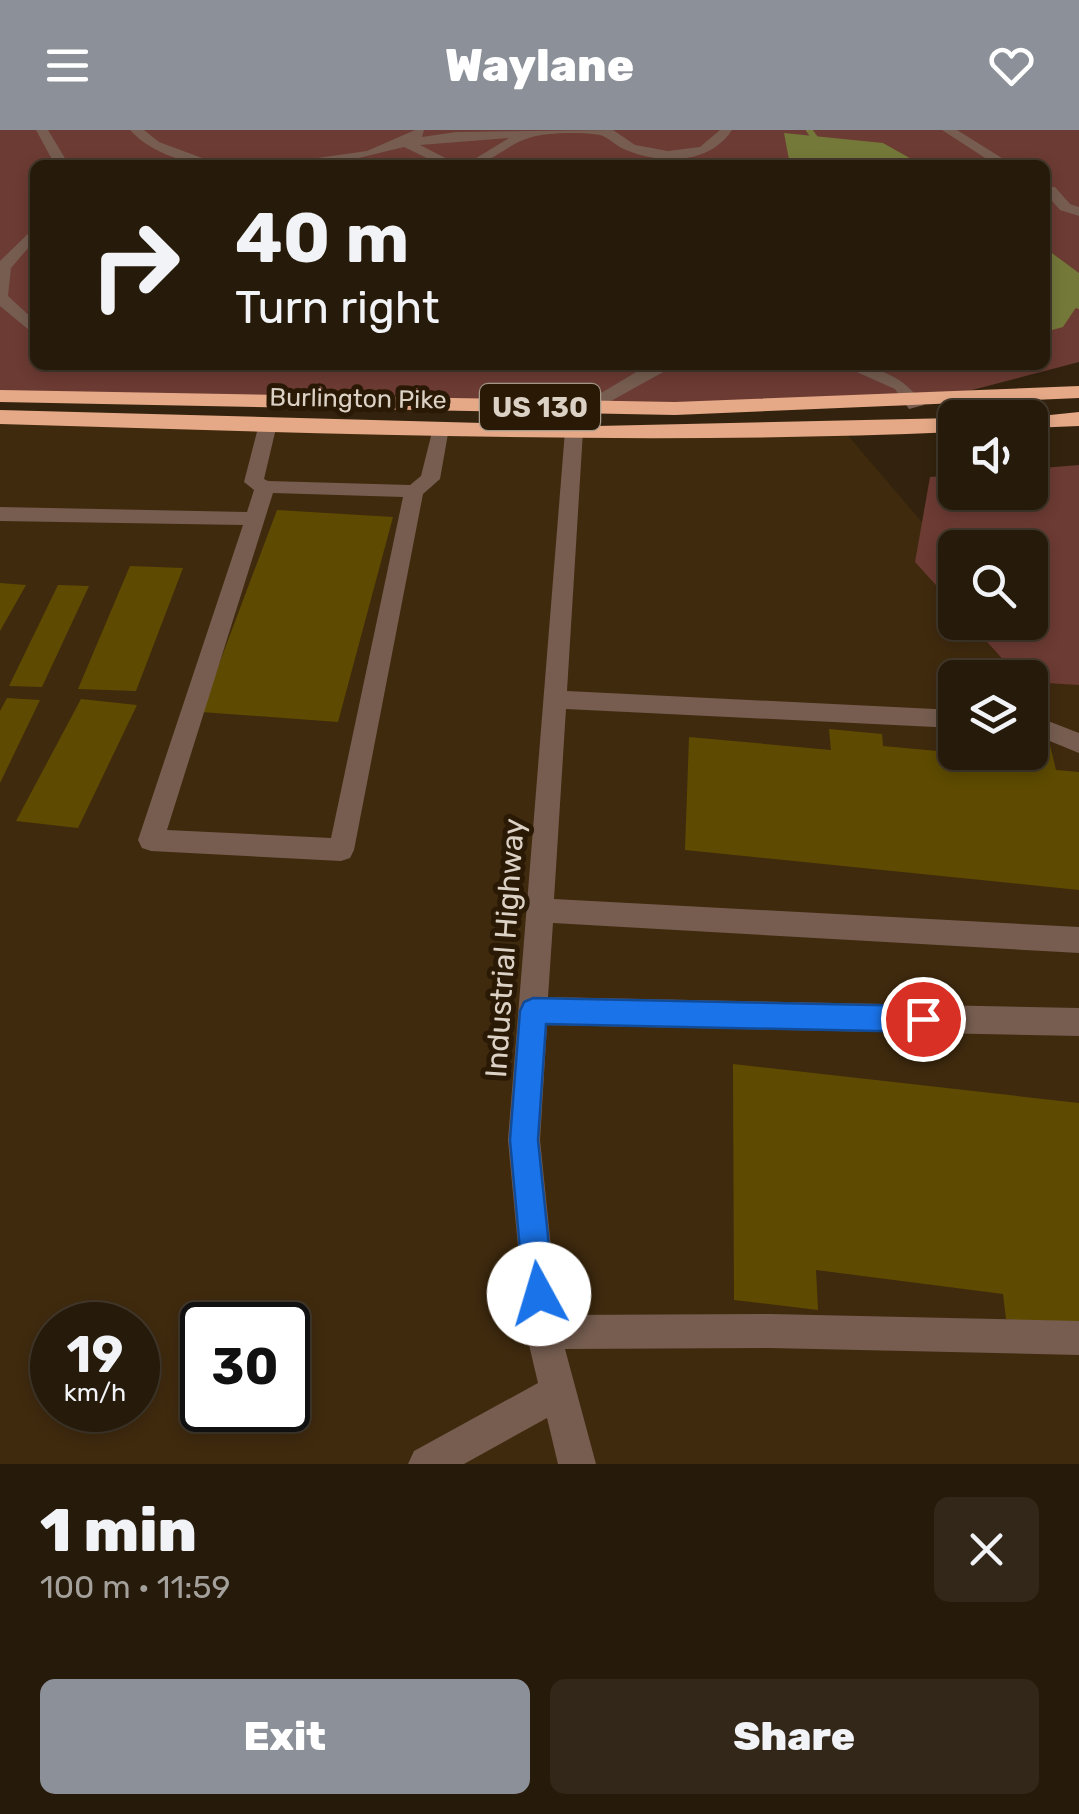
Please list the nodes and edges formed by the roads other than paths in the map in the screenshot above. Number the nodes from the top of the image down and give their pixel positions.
1 (42, 130) edge
2 (136, 130) edge
3 (423, 130) edge
4 (726, 130) edge
5 (948, 130) edge
6 (527, 131) edge
7 (607, 131) edge
8 (404, 143) junction
9 (707, 148) junction
10 (635, 157) edge
11 (59, 160) edge
12 (200, 160) edge
13 (321, 160) edge
14 (441, 160) edge
15 (480, 160) edge
16 (715, 160) edge
17 (998, 160) edge
18 (1050, 190) edge
19 (1050, 192) edge
20 (1079, 200) edge
21 (1079, 212) edge
22 (30, 237) edge
23 (30, 325) edge
24 (646, 370) edge
25 (863, 370) edge
26 (1079, 392) edge
27 (0, 396) edge
28 (915, 405) junction
29 (0, 418) edge
30 (1079, 418) edge
31 (580, 419) junction
32 (1048, 420) edge
33 (268, 424) junction
34 (938, 427) edge
35 (440, 428) junction
36 (264, 487) junction
37 (414, 490) junction
38 (0, 514) edge
39 (254, 519) junction
40 (555, 699) junction
41 (938, 718) edge
42 (1048, 731) edge
43 (1079, 744) edge
44 (540, 910) junction
45 (1079, 940) edge
46 (533, 1011) junction
47 (1079, 1022) edge
48 (542, 1332) junction
49 (1079, 1338) edge
50 (558, 1392) junction
51 (427, 1464) edge
52 (577, 1464) edge

1 - 11 street
2 - 12 street
3 - 8 street
4 - 9 street
5 - 17 street
6 - 7 street
6 - 8 street
6 - 15 street
7 - 10 street
8 - 13 street
8 - 14 street
9 - 10 street
9 - 16 street
18 - 20 street
19 - 21 street
22 - 23 street
24 - 31 street
25 - 28 street
26 - 28 highway, Burlington Pike / US 130
27 - 31 highway, Burlington Pike / US 130
28 - 31 highway, Burlington Pike / US 130
29 - 33 highway, Burlington Pike / US 130
30 - 32 highway
31 - 34 highway, Burlington Pike / US 130
31 - 35 highway, Burlington Pike / US 130
31 - 40 street, Industrial Highway
33 - 35 highway, Burlington Pike / US 130
33 - 36 street
35 - 37 street
36 - 37 street
36 - 39 street
37 - 39 street
38 - 39 street
40 - 41 street
40 - 44 street, Industrial Highway
42 - 43 street
44 - 45 street
44 - 46 street, Industrial Highway
46 - 47 street
46 - 48 street, Industrial Highway
48 - 49 street
48 - 50 street, Industrial Highway
50 - 51 street
50 - 52 street, Industrial Highway

